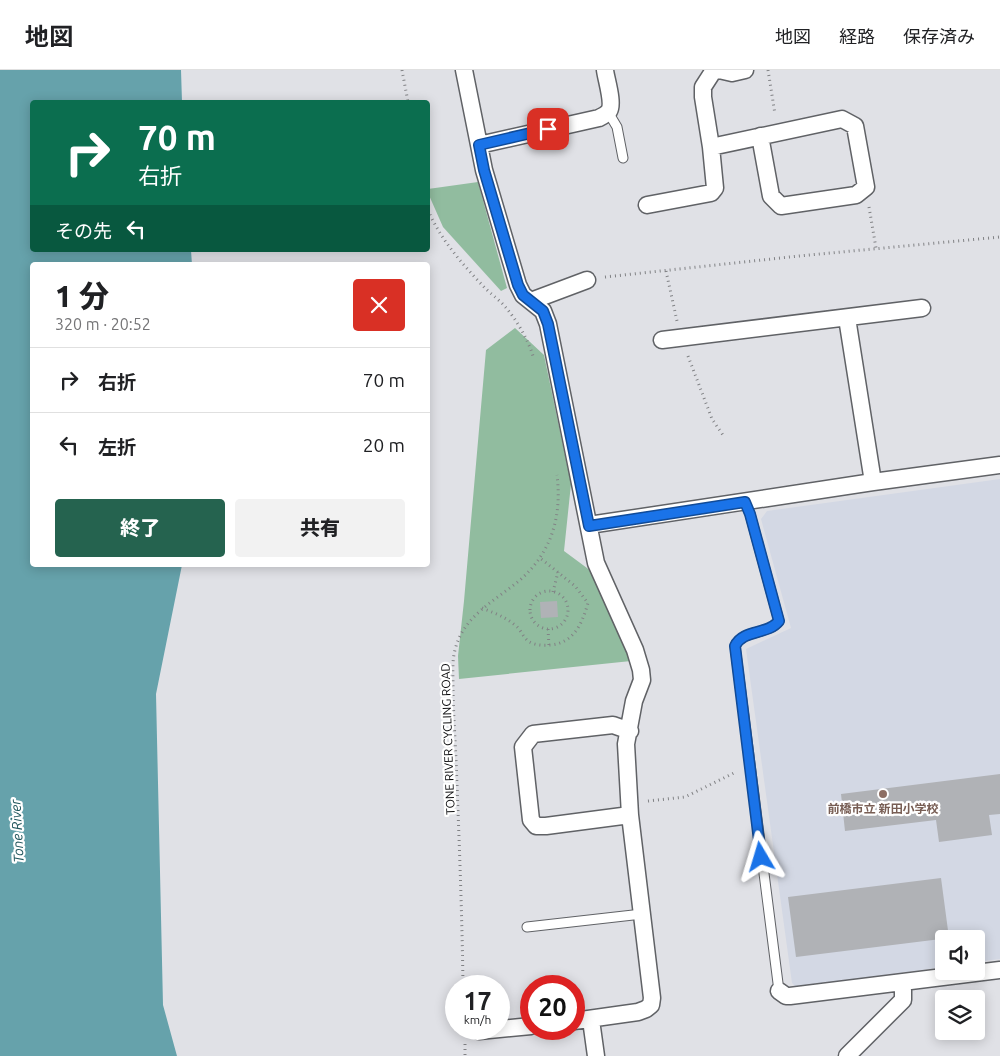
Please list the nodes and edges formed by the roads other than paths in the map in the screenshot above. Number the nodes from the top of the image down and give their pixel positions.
1 (464, 70) edge
2 (605, 70) edge
3 (714, 70) edge
4 (718, 70) edge
5 (745, 70) edge
6 (608, 112) junction
7 (760, 136) junction
8 (479, 145) junction
9 (711, 147) junction
10 (623, 158) dead end
11 (647, 205) dead end
12 (587, 280) road end
13 (531, 301) junction
14 (922, 308) dead end
15 (847, 318) junction
16 (662, 340) dead end
17 (1000, 465) edge
18 (873, 482) junction
19 (745, 502) junction
20 (589, 526) junction
21 (630, 731) junction
22 (630, 809) junction
23 (642, 914) junction
24 (527, 927) dead end
25 (1000, 970) edge
26 (903, 983) junction
27 (779, 991) joint
28 (585, 1020) edge
29 (590, 1020) junction
30 (596, 1056) edge
31 (847, 1056) edge

1 - 8 street
2 - 6 street
3 - 9 street
4 - 5 street
6 - 8 street
6 - 10 lane
7 - 7 street
7 - 9 street
8 - 13 street
9 - 11 street
12 - 13 street
13 - 20 street
14 - 15 street
15 - 16 street
15 - 18 street
17 - 18 street
18 - 19 street
19 - 20 street
19 - 27 lane
20 - 21 street
21 - 22 street
21 - 22 street
22 - 23 street
23 - 24 lane
23 - 29 street
25 - 26 street
26 - 27 street
26 - 31 street
28 - 29 street
29 - 30 street

